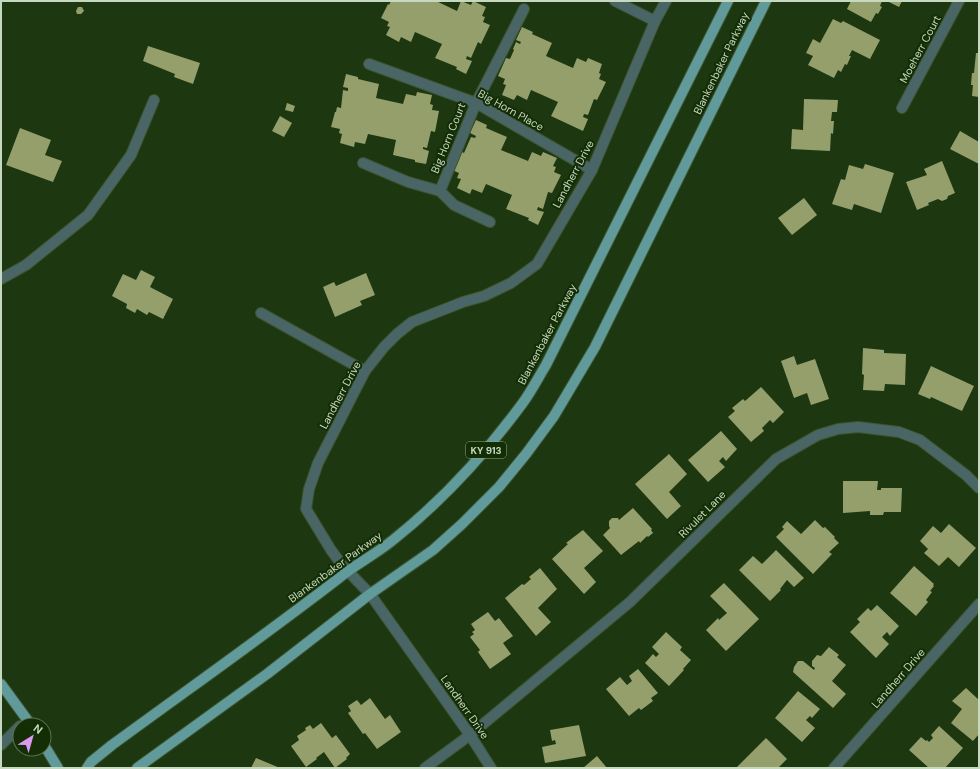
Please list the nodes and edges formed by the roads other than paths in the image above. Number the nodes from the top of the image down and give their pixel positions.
1 (615, 1) edge
2 (666, 1) edge
3 (728, 1) edge
4 (766, 1) edge
5 (959, 1) edge
6 (524, 9) dead end
7 (656, 21) junction
8 (369, 64) dead end
9 (154, 100) dead end
10 (476, 103) junction
11 (902, 108) dead end
12 (363, 163) dead end
13 (592, 170) junction
14 (440, 191) junction
15 (490, 222) dead end
16 (1, 279) edge
17 (261, 313) dead end
18 (365, 371) junction
19 (979, 488) edge
20 (347, 571) junction
21 (370, 594) junction
22 (979, 604) edge
23 (1, 684) edge
24 (20, 717) edge
25 (12, 735) edge
26 (470, 735) junction
27 (1, 745) edge
28 (51, 757) edge
29 (58, 768) edge
30 (87, 768) edge
31 (137, 768) edge
32 (425, 768) edge
33 (491, 768) edge
34 (834, 768) edge

1 - 7 street
2 - 7 street, Landherr Drive
3 - 20 main road, Blankenbaker Parkway / KY 913
4 - 21 main road, Blankenbaker Parkway / KY 913
5 - 11 street, Moeherr Court
6 - 10 street, Big Horn Court
7 - 13 street, Landherr Drive
8 - 10 street, Big Horn Place
9 - 16 street
10 - 13 street, Big Horn Place
10 - 14 street, Big Horn Court
12 - 14 street
13 - 18 street, Landherr Drive
14 - 15 street
17 - 18 street
18 - 20 street, Landherr Drive
19 - 26 street, Rivulet Lane
20 - 21 street, Landherr Drive
20 - 30 main road, Blankenbaker Parkway / KY 913
21 - 26 street, Landherr Drive
21 - 31 main road, Blankenbaker Parkway / KY 913
22 - 34 street, Landherr Drive
23 - 24 main road
25 - 27 street
26 - 32 street, Rivulet Lane
26 - 33 street, Landherr Drive
28 - 29 main road

